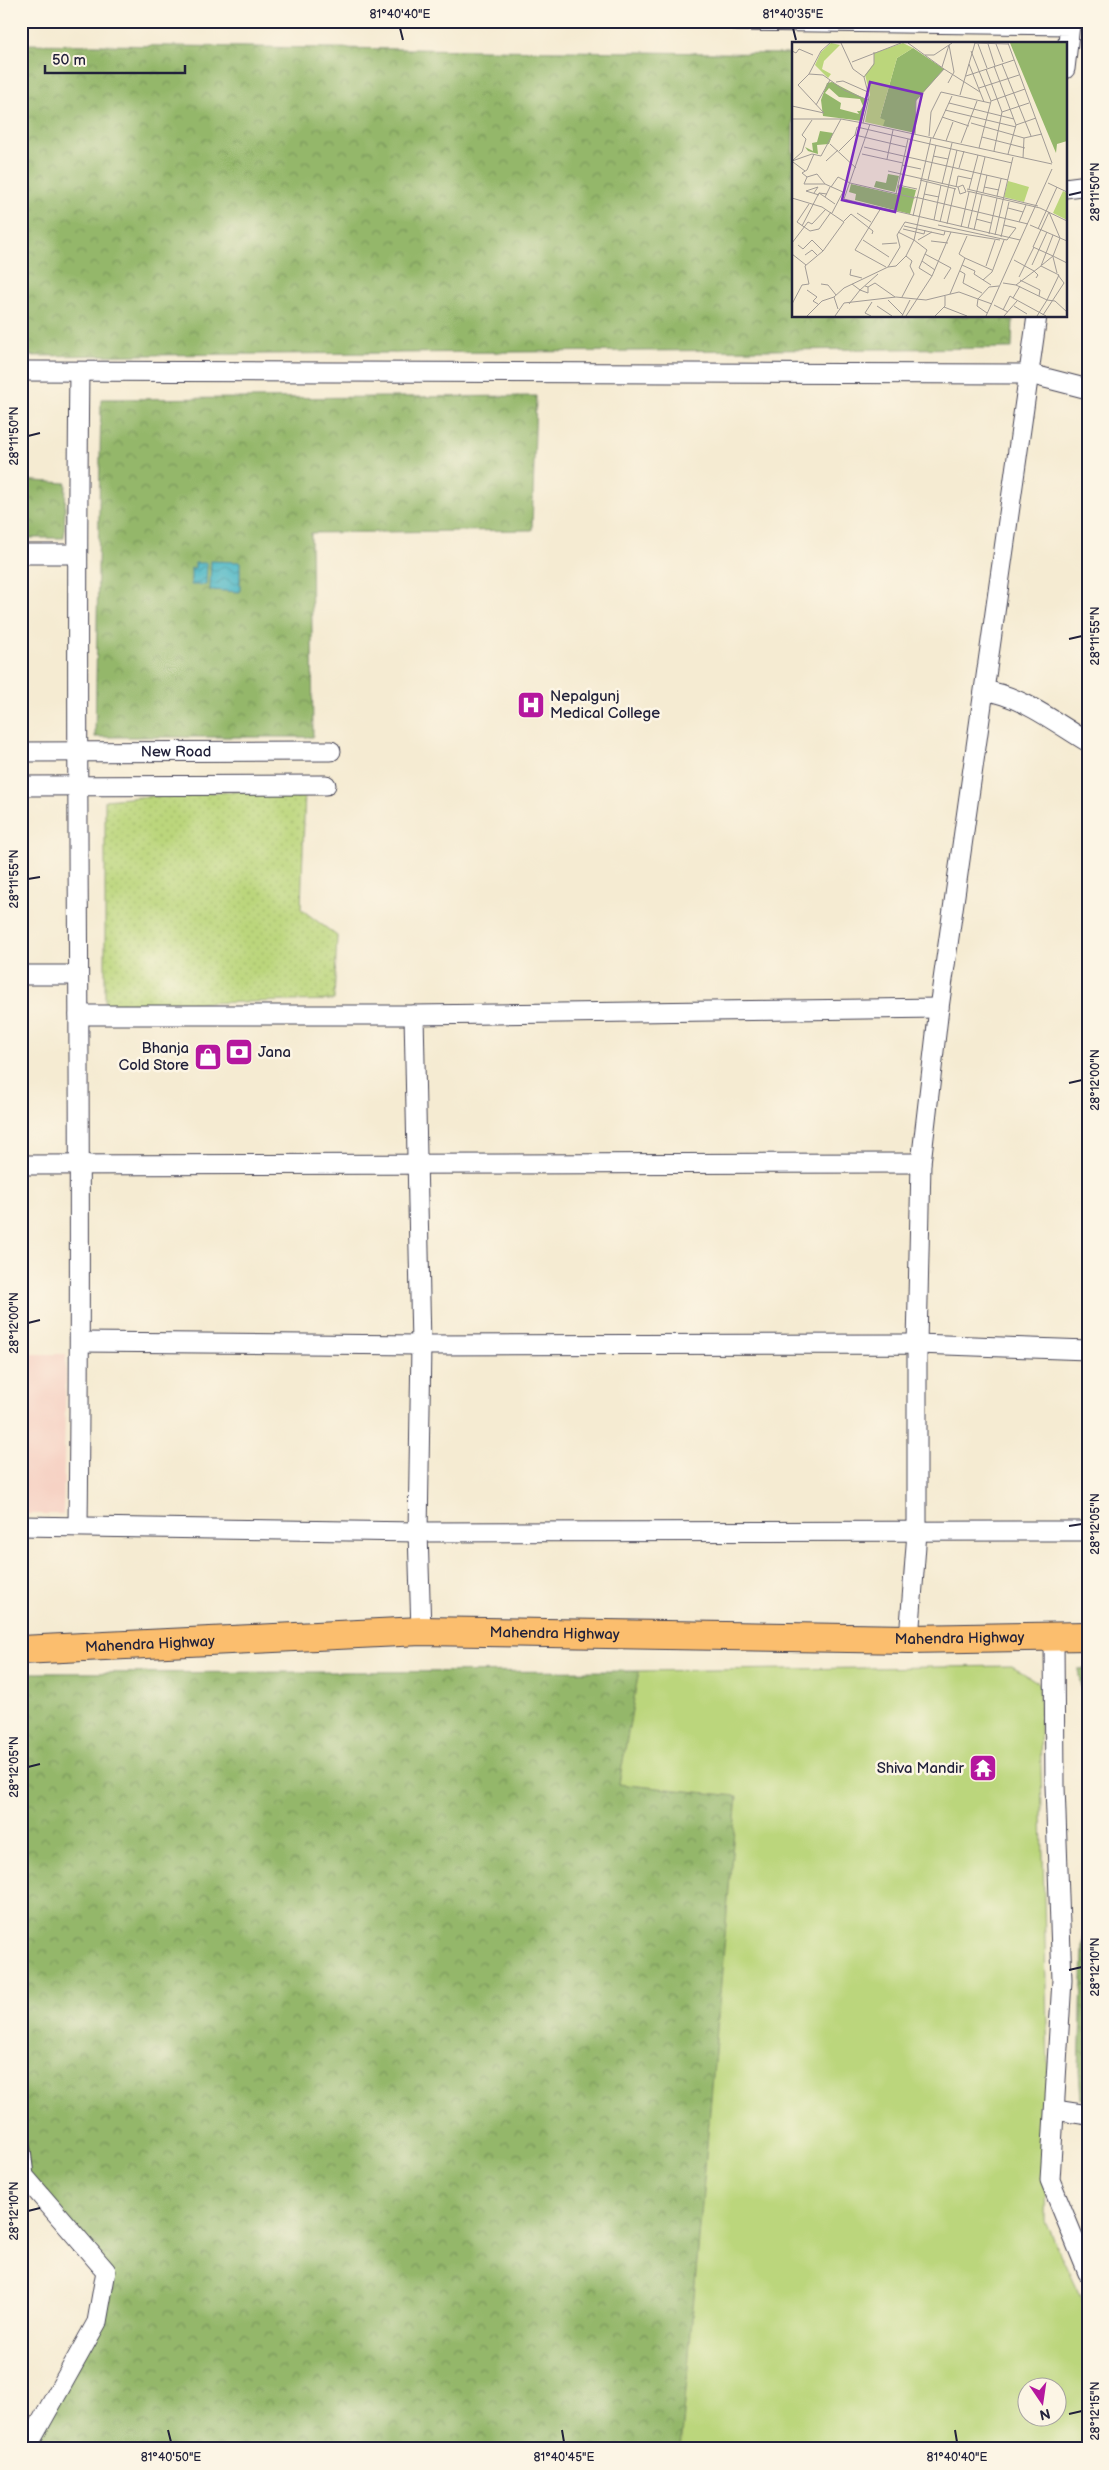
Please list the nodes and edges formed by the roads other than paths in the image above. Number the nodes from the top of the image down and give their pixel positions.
1 (737, 21) edge
2 (1066, 60) edge
3 (1088, 185) edge
4 (1066, 188) edge
5 (1037, 318) edge
6 (21, 372) edge
7 (79, 372) junction
8 (1030, 374) junction
9 (1088, 389) edge
10 (21, 554) edge
11 (77, 554) junction
12 (985, 692) junction
13 (1088, 742) edge
14 (330, 751) dead end
15 (21, 752) edge
16 (78, 753) junction
17 (326, 785) dead end
18 (21, 786) edge
19 (78, 787) junction
20 (21, 975) edge
21 (77, 975) junction
22 (939, 1008) junction
23 (79, 1015) junction
24 (414, 1015) junction
25 (921, 1162) junction
26 (416, 1163) junction
27 (21, 1165) edge
28 (81, 1166) junction
29 (80, 1342) junction
30 (917, 1344) junction
31 (421, 1345) junction
32 (1088, 1350) edge
33 (21, 1526) edge
34 (78, 1526) junction
35 (1088, 1531) edge
36 (418, 1532) junction
37 (917, 1532) junction
38 (421, 1631) junction
39 (1088, 1636) edge
40 (1054, 1638) junction
41 (909, 1639) junction
42 (21, 1650) edge
43 (1054, 2110) junction
44 (1088, 2115) edge
45 (21, 2150) edge
46 (1086, 2266) edge
47 (26, 2449) edge

1 - 2 street
3 - 4 street
5 - 8 street
6 - 7 street
7 - 8 street
7 - 11 street
8 - 9 street
8 - 12 street
10 - 11 street
11 - 16 street
12 - 13 street
12 - 22 street
14 - 16 street, New Road
15 - 16 street, New Road
16 - 19 street
17 - 19 street
18 - 19 street
19 - 21 street
20 - 21 street
21 - 23 street
22 - 24 street
22 - 25 street
23 - 24 street
23 - 28 street
24 - 26 street
25 - 26 street
25 - 30 street
26 - 28 street
26 - 31 street
27 - 28 street
28 - 29 street
29 - 31 street
29 - 34 street
30 - 31 street
30 - 32 street
30 - 37 street
31 - 36 street
33 - 34 street
34 - 36 street
35 - 37 street
36 - 37 street
36 - 38 street
37 - 41 street
38 - 41 highway, Mahendra Highway
38 - 42 highway, Mahendra Highway
39 - 40 highway, Mahendra Highway
40 - 41 highway, Mahendra Highway
40 - 43 street
43 - 44 street
43 - 46 street
45 - 47 street

